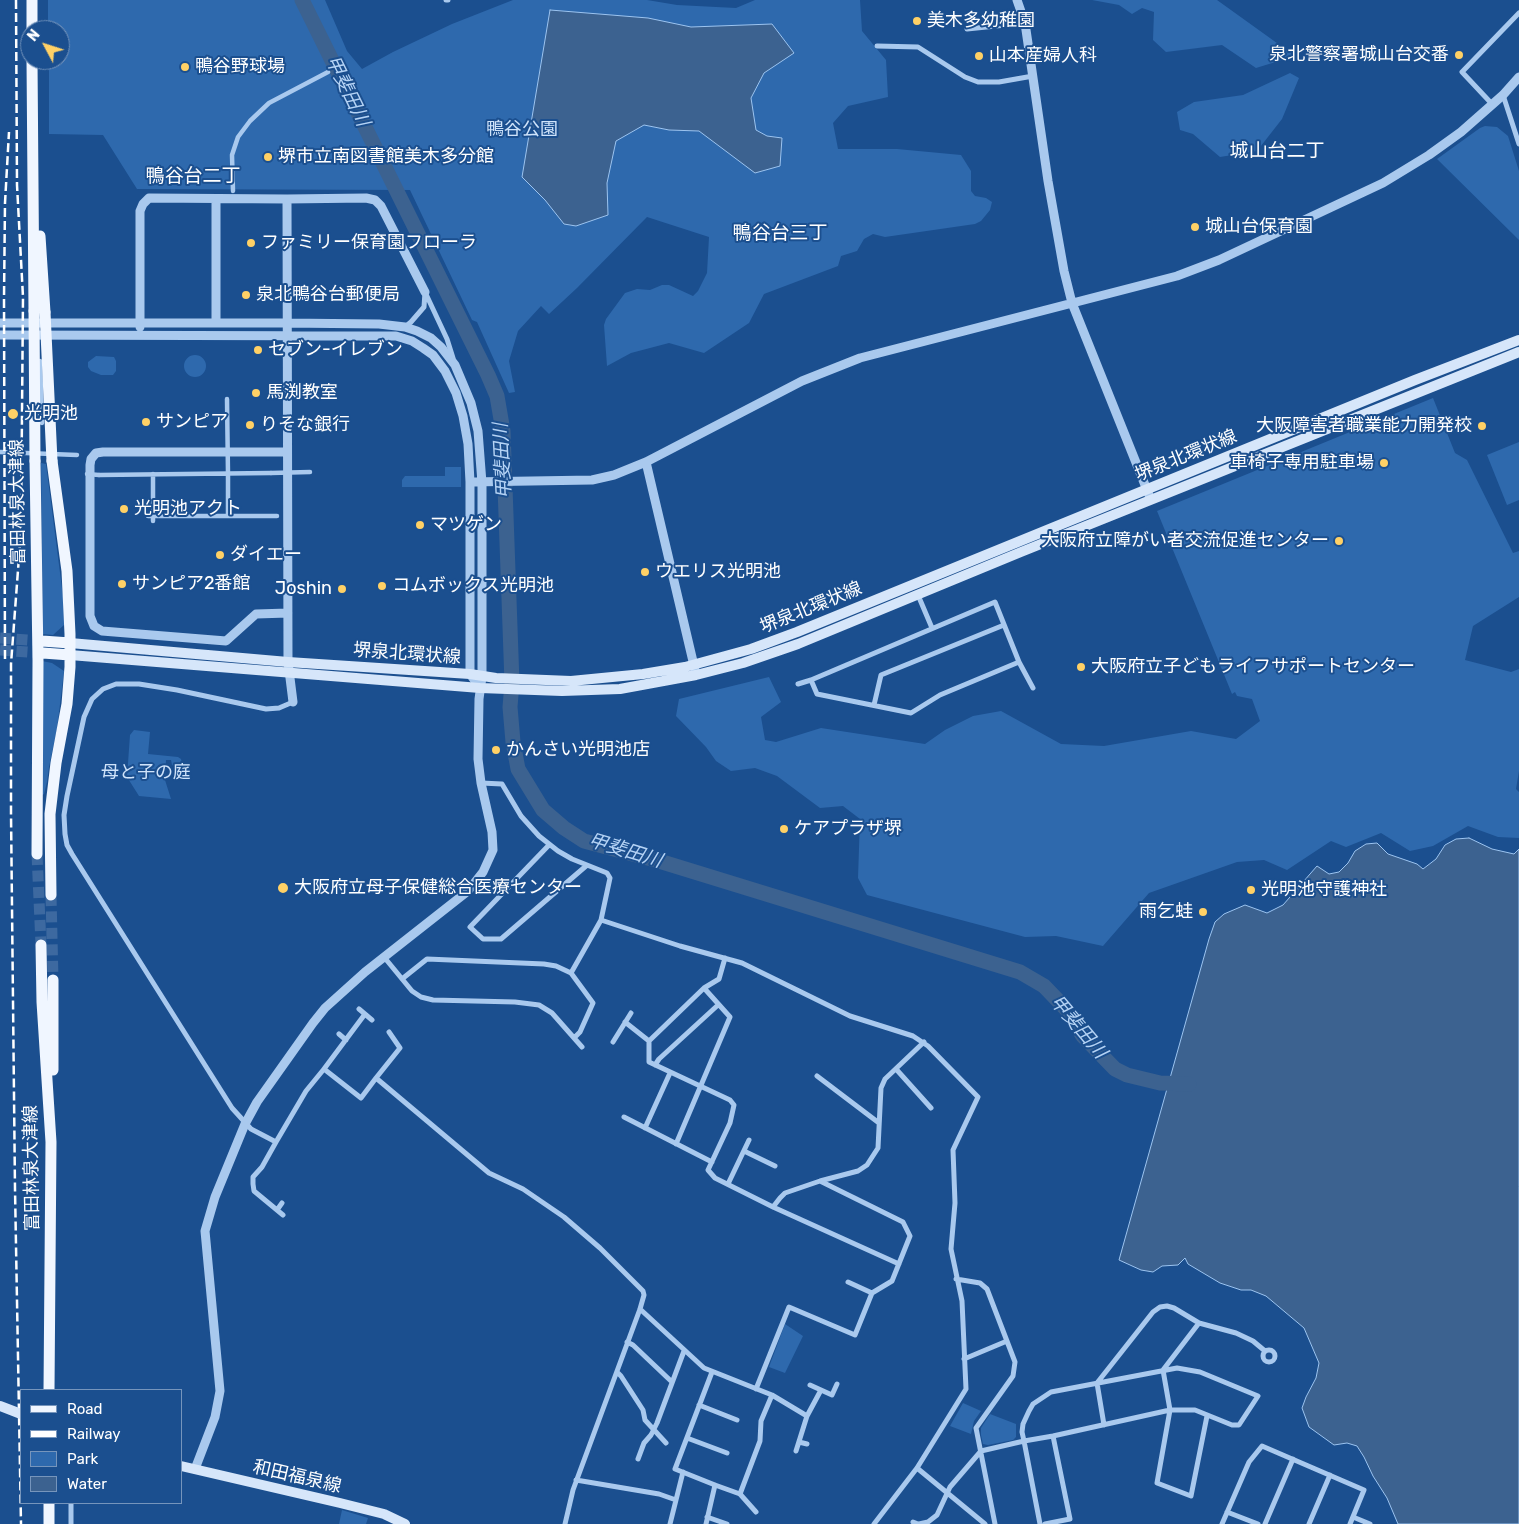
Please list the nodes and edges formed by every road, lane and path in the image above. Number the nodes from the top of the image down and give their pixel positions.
1 (32, 0) edge
2 (1016, 0) edge
3 (1519, 13) edge
4 (32, 20) edge
5 (1025, 23) junction
6 (967, 29) dead end
7 (877, 46) dead end
8 (32, 70) edge
9 (328, 72) dead end
10 (1034, 76) junction
11 (1519, 77) edge
12 (1503, 95) junction
13 (1492, 104) junction
14 (1519, 144) edge
15 (233, 190) dead end
16 (216, 199) junction
17 (287, 199) junction
18 (425, 292) junction
19 (1072, 303) junction
20 (40, 312) junction
21 (286, 322) junction
22 (140, 323) junction
23 (216, 323) junction
24 (0, 324) edge
25 (405, 327) junction
26 (0, 335) edge
27 (140, 335) junction
28 (287, 336) junction
29 (1519, 340) edge
30 (39, 349) dead end
31 (1519, 352) edge
32 (455, 365) junction
33 (227, 399) dead end
34 (42, 423) dead end
35 (0, 452) edge
36 (287, 452) junction
37 (76, 455) dead end
38 (646, 462) junction
39 (310, 472) dead end
40 (87, 474) dead end
41 (153, 474) junction
42 (228, 474) junction
43 (470, 482) junction
44 (487, 483) junction
45 (1146, 490) junction
46 (1151, 500) junction
47 (228, 516) junction
48 (277, 516) dead end
49 (918, 595) junction
50 (288, 613) junction
51 (1004, 625) junction
52 (932, 628) junction
53 (43, 647) tunnel mouth
54 (70, 649) junction
55 (1020, 662) junction
56 (693, 665) junction
57 (289, 667) junction
58 (470, 674) junction
59 (696, 675) junction
60 (482, 677) junction
61 (811, 680) junction
62 (502, 684) junction
63 (798, 684) dead end
64 (480, 688) junction
65 (1033, 688) dead end
66 (293, 702) joint
67 (874, 705) junction
68 (481, 783) junction
69 (549, 845) junction
70 (38, 854) tunnel mouth
71 (586, 866) junction
72 (51, 895) tunnel mouth
73 (601, 920) junction
74 (41, 945) tunnel mouth
75 (384, 957) junction
76 (725, 958) junction
77 (571, 973) junction
78 (402, 979) junction
79 (53, 980) tunnel mouth
80 (704, 988) junction
81 (718, 1005) junction
82 (359, 1009) dead end
83 (631, 1013) dead end
84 (365, 1014) junction
85 (372, 1020) dead end
86 (625, 1022) junction
87 (389, 1032) dead end
88 (339, 1034) dead end
89 (574, 1038) junction
90 (346, 1040) junction
91 (649, 1041) junction
92 (613, 1042) dead end
93 (924, 1042) junction
94 (582, 1047) dead end
95 (655, 1066) junction
96 (324, 1069) junction
97 (896, 1069) junction
98 (670, 1073) junction
99 (817, 1076) dead end
100 (376, 1078) junction
101 (700, 1086) junction
102 (931, 1108) dead end
103 (624, 1117) dead end
104 (880, 1123) junction
105 (245, 1124) junction
106 (645, 1128) junction
107 (749, 1140) dead end
108 (51, 1142) junction
109 (276, 1142) junction
110 (676, 1144) junction
111 (744, 1151) junction
112 (712, 1162) junction
113 (776, 1166) dead end
114 (820, 1181) junction
115 (728, 1184) junction
116 (282, 1203) dead end
117 (773, 1207) junction
118 (277, 1210) junction
119 (283, 1214) dead end
120 (899, 1264) junction
121 (956, 1279) junction
122 (848, 1282) dead end
123 (872, 1293) junction
124 (640, 1309) junction
125 (1199, 1322) junction
126 (1007, 1341) junction
127 (627, 1342) junction
128 (684, 1351) junction
129 (1265, 1351) dead end
130 (964, 1359) junction
131 (1163, 1370) junction
132 (617, 1372) junction
133 (712, 1372) junction
134 (672, 1382) junction
135 (837, 1384) dead end
136 (1096, 1384) junction
137 (810, 1385) dead end
138 (756, 1388) junction
139 (50, 1389) edge
140 (821, 1390) junction
141 (772, 1395) junction
142 (699, 1405) junction
143 (0, 1406) edge
144 (1170, 1410) junction
145 (20, 1414) edge
146 (807, 1416) junction
147 (1207, 1416) junction
148 (737, 1420) dead end
149 (1104, 1425) junction
150 (654, 1430) junction
151 (1054, 1436) junction
152 (687, 1438) junction
153 (1024, 1441) junction
154 (799, 1442) junction
155 (666, 1443) dead end
156 (807, 1444) dead end
157 (796, 1451) dead end
158 (981, 1451) junction
159 (727, 1453) dead end
160 (638, 1459) dead end
161 (1293, 1459) junction
162 (182, 1466) edge
163 (917, 1468) junction
164 (195, 1469) junction
165 (683, 1472) junction
166 (1330, 1476) junction
167 (576, 1480) junction
168 (715, 1485) junction
169 (947, 1493) junction
170 (740, 1494) junction
171 (676, 1500) junction
172 (49, 1504) edge
173 (71, 1504) edge
174 (756, 1512) dead end
175 (1227, 1512) junction
176 (707, 1517) junction
177 (1353, 1517) junction
178 (1374, 1517) dead end
179 (49, 1524) edge
180 (71, 1524) edge
181 (405, 1524) edge
182 (564, 1524) edge
183 (670, 1524) edge
184 (706, 1524) edge
185 (727, 1524) edge
186 (874, 1524) edge
187 (917, 1524) edge
188 (985, 1524) edge
189 (995, 1524) edge
190 (1040, 1524) edge
191 (1045, 1524) edge
192 (1222, 1524) edge
193 (1258, 1524) edge
194 (1265, 1524) edge
195 (1309, 1524) edge
196 (1350, 1524) edge
197 (1371, 1524) edge

1 - 4 main road
2 - 5 street
3 - 13 street
5 - 6 street
5 - 10 street
7 - 10 street
8 - 20 main road, 富田林泉大津線
9 - 15 street
10 - 19 street
11 - 12 street
12 - 13 street
12 - 14 street
13 - 19 street
16 - 17 street
16 - 22 street
16 - 23 street
17 - 18 street
17 - 21 street
18 - 25 street
18 - 32 street
19 - 38 street
19 - 45 street
20 - 54 main road, bridge
20 - 70 main road, 富田林泉大津線, bridge
21 - 23 street
21 - 25 street
21 - 28 street
22 - 23 street
22 - 24 street
22 - 27 street
25 - 32 street
26 - 27 street
27 - 28 street
28 - 36 street
28 - 43 street
29 - 45 main road, 堺泉北環状線
30 - 34 street
31 - 46 main road, 堺泉北環状線
32 - 44 street
33 - 42 street, bridge
35 - 37 street
36 - 50 street
36 - 50 street
38 - 44 street
38 - 56 street
39 - 42 street, bridge
40 - 41 street, bridge
41 - 42 street
41 - 47 street
42 - 47 street
43 - 44 street
43 - 58 street
44 - 60 street
45 - 46 street
45 - 56 main road, 堺泉北環状線
46 - 49 main road, 堺泉北環状線
47 - 48 street
49 - 52 street
49 - 59 main road, 堺泉北環状線
50 - 57 street
51 - 52 street
51 - 55 street
51 - 67 street
52 - 61 street
53 - 54 main road
54 - 57 main road, 堺泉北環状線
54 - 72 main road
55 - 65 street
55 - 67 street
56 - 59 street
56 - 62 main road, 堺泉北環状線
57 - 58 main road, 堺泉北環状線
57 - 64 main road, 堺泉北環状線
57 - 66 street
58 - 60 main road, 堺泉北環状線
58 - 64 street
59 - 62 main road, 堺泉北環状線
60 - 62 main road, 堺泉北環状線
60 - 64 street
61 - 63 street
61 - 67 street
62 - 64 main road, 堺泉北環状線
64 - 68 street
66 - 105 street
68 - 69 street
68 - 75 street
69 - 71 street
69 - 71 street
71 - 73 street
73 - 76 street
73 - 77 street
74 - 108 main road, 富田林泉大津線
75 - 78 street
75 - 105 street
76 - 80 street
76 - 93 street
77 - 78 street
77 - 89 street
78 - 89 street
79 - 108 main road
80 - 81 street
80 - 91 street
81 - 95 street
81 - 101 street
82 - 84 street
83 - 86 street
84 - 85 street
84 - 90 street
86 - 91 street
86 - 92 street
87 - 100 street
88 - 90 street
89 - 94 street
90 - 96 street
91 - 95 street
93 - 97 street
93 - 121 street
95 - 98 street
96 - 100 street
96 - 109 street
97 - 102 street
97 - 104 street
98 - 101 street
98 - 106 street
99 - 104 street
100 - 124 street
101 - 110 street
101 - 112 street
103 - 106 street
104 - 114 street
105 - 109 street
105 - 164 street
106 - 110 street
107 - 111 street
108 - 139 main road, 富田林泉大津線
109 - 118 street
110 - 112 street
111 - 113 street
111 - 115 street
112 - 115 street
114 - 117 street
114 - 120 street
115 - 117 street
116 - 118 street
117 - 120 street
118 - 119 street
120 - 123 street
121 - 126 street
121 - 130 street
122 - 123 street
123 - 138 street
124 - 127 street
124 - 128 street
125 - 129 street
125 - 131 street
125 - 136 street
126 - 130 street
126 - 158 street
127 - 132 street
127 - 134 street
128 - 133 street
128 - 134 street
130 - 163 street
131 - 136 street
131 - 144 street
131 - 147 street
132 - 150 street
132 - 167 street
133 - 138 street
133 - 142 street
134 - 150 street
135 - 140 street
136 - 149 street
136 - 153 street
137 - 140 street
138 - 141 street
140 - 146 street
141 - 146 street
141 - 170 street
142 - 148 street
142 - 152 street
143 - 145 main road, bridge
144 - 147 street
144 - 147 street
144 - 149 street
146 - 154 street
149 - 151 street
150 - 155 street
150 - 160 street
151 - 153 street
151 - 191 street
152 - 159 street
152 - 165 street
153 - 158 street
153 - 190 street
154 - 156 street
154 - 157 street
158 - 169 street
158 - 189 street
161 - 166 street
161 - 175 street
161 - 194 street
162 - 164 main road, 和田福泉線
163 - 169 street
163 - 186 street
164 - 181 main road, 和田福泉線
165 - 168 street
165 - 171 street
166 - 177 street
166 - 195 street
167 - 171 street
167 - 182 street
168 - 170 street
168 - 176 street
169 - 187 street
169 - 188 street
170 - 174 street
171 - 183 street
172 - 179 main road
173 - 180 street
175 - 192 street
175 - 193 street
176 - 184 street
176 - 185 street
177 - 196 street
177 - 197 street
178 - 197 street

